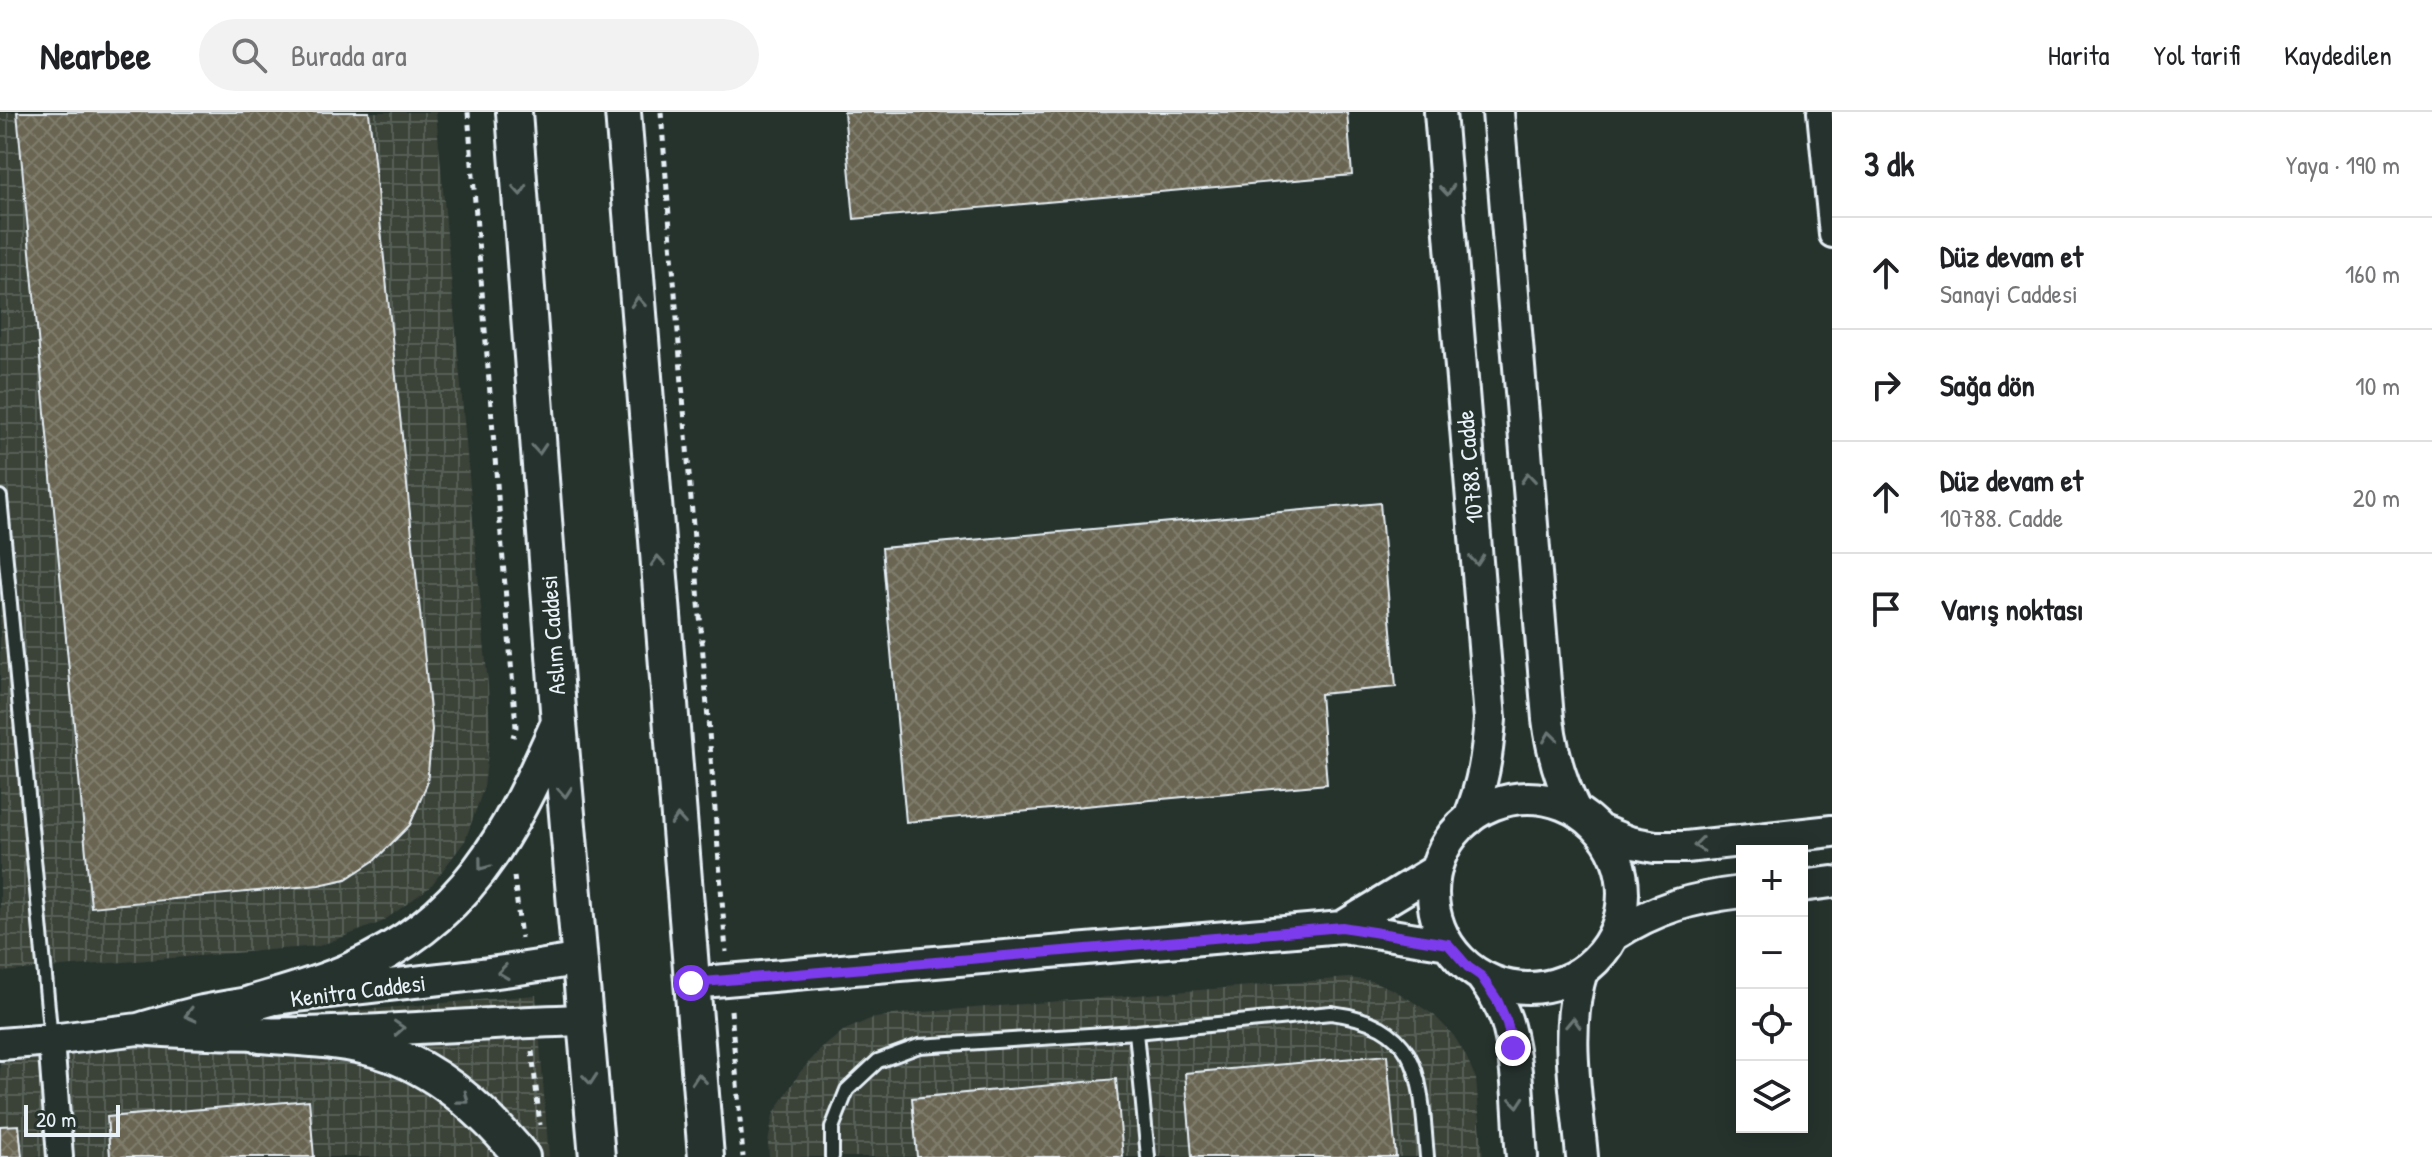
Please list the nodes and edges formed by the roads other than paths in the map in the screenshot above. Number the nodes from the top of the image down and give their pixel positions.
1 (514, 112) edge
2 (623, 112) edge
3 (1440, 112) edge
4 (1498, 112) edge
5 (1820, 112) edge
6 (1832, 235) edge
7 (0, 497) edge
8 (559, 723) junction
9 (1575, 810) junction
10 (1469, 819) junction
11 (1599, 830) junction
12 (1832, 831) edge
13 (1436, 870) junction
14 (1832, 882) edge
15 (1808, 885) edge
16 (1736, 893) edge
17 (1342, 927) junction
18 (1614, 935) junction
19 (1448, 944) junction
20 (580, 959) junction
21 (1582, 971) junction
22 (1481, 976) junction
23 (691, 983) junction
24 (255, 1019) junction
25 (585, 1020) junction
26 (1136, 1032) junction
27 (51, 1040) junction
28 (0, 1044) edge
29 (531, 1148) edge
30 (60, 1157) edge
31 (597, 1157) edge
32 (706, 1157) edge
33 (832, 1157) edge
34 (1148, 1157) edge
35 (1427, 1157) edge
36 (1522, 1157) edge
37 (1582, 1157) edge

1 -> 8 main road, Aslım Caddesi
23 -> 2 main road
3 -> 10 street, 10788. Cadde
9 -> 4 street
5 - 6 street
7 - 27 lane
8 -> 20 main road, Aslım Caddesi
8 -> 24 main road
9 - 10 street
9 - 11 street
10 - 13 street
12 -> 11 street
11 - 18 street
13 - 17 street
13 - 19 street
14 - 15 street
16 - 18 street
17 - 19 street
17 - 23 street
18 - 21 street
19 - 22 street
20 -> 24 street, Kenitra Caddesi
20 - 25 main road, Aslım Caddesi
21 - 22 street
37 -> 21 street
22 -> 36 street
32 -> 23 main road
24 -> 25 street, Kenitra Caddesi
24 - 27 street, Kenitra Caddesi
24 -> 29 main road
25 -> 31 main road, Aslım Caddesi
26 - 33 lane
26 - 34 lane
26 - 35 lane
27 - 28 street, Kenitra Caddesi
27 - 30 street

